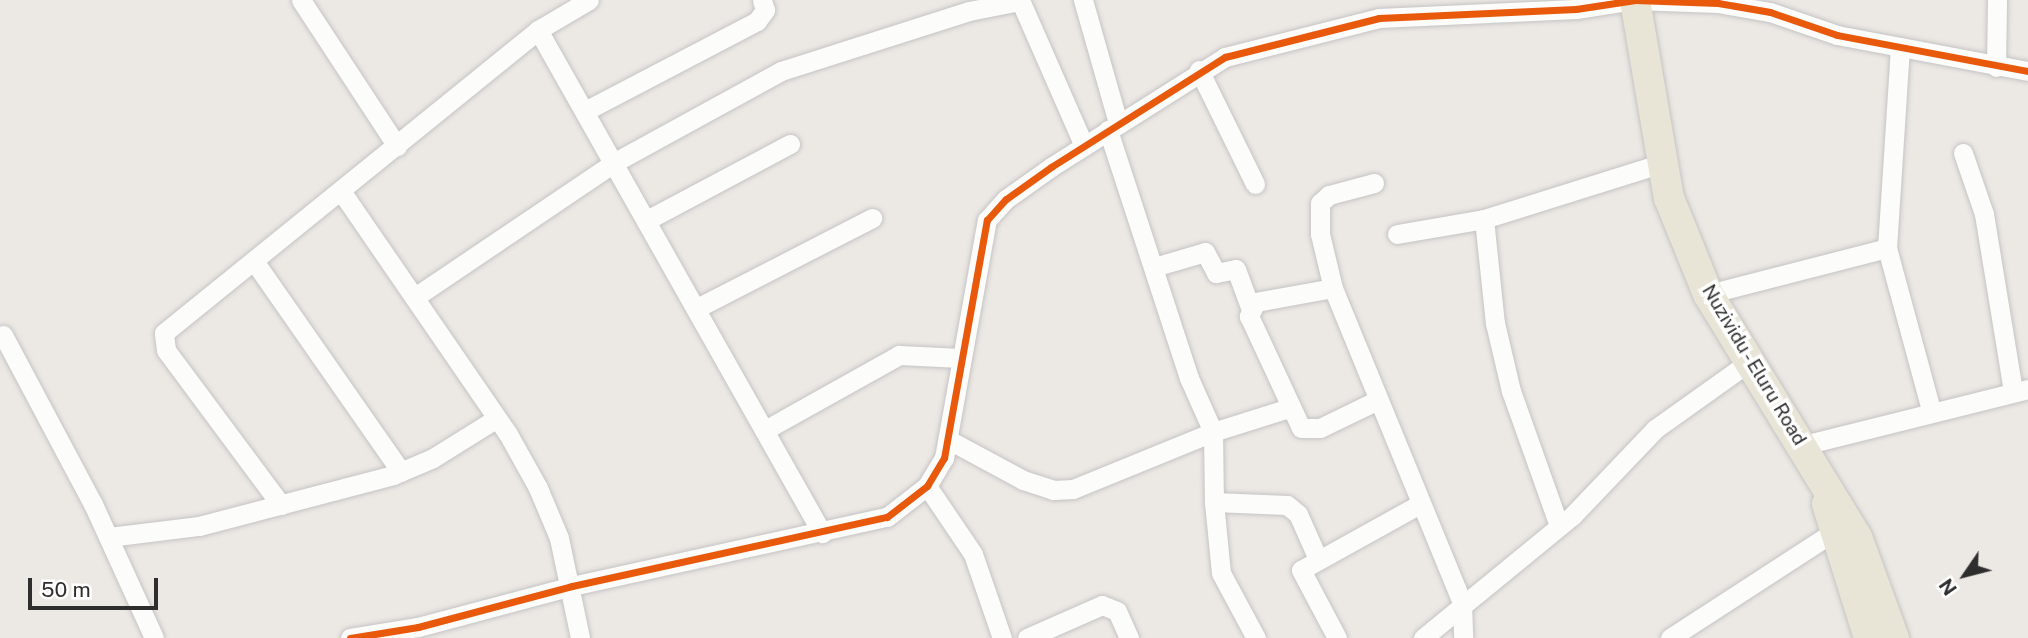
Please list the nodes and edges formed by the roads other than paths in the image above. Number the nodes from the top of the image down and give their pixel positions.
1 (301, 0) edge
2 (589, 0) edge
3 (761, 0) edge
4 (1083, 0) edge
5 (1635, 0) edge
6 (1997, 0) edge
7 (1020, 1) edge
8 (1379, 9) edge
9 (538, 30) junction
10 (1900, 47) junction
11 (1996, 67) junction
12 (1199, 69) junction
13 (2024, 70) edge
14 (585, 111) junction
15 (1113, 126) junction
16 (790, 144) dead end
17 (397, 146) junction
18 (1084, 146) junction
19 (1963, 153) dead end
20 (615, 162) junction
21 (1663, 163) junction
22 (1374, 183) dead end
23 (1255, 184) dead end
24 (341, 191) junction
25 (872, 218) dead end
26 (1484, 219) junction
27 (647, 220) junction
28 (1396, 234) dead end
29 (1887, 248) junction
30 (254, 261) junction
31 (1154, 267) junction
32 (1334, 288) junction
33 (1708, 294) junction
34 (415, 297) junction
35 (1250, 307) junction
36 (697, 308) junction
37 (3, 335) dead end
38 (961, 358) junction
39 (1749, 362) junction
40 (2021, 390) edge
41 (1378, 400) junction
42 (1289, 408) junction
43 (1931, 410) junction
44 (497, 418) junction
45 (765, 430) junction
46 (1213, 432) junction
47 (949, 440) junction
48 (1804, 445) junction
49 (401, 472) junction
50 (1822, 483) junction
51 (927, 486) junction
52 (1214, 502) junction
53 (1420, 504) junction
54 (281, 505) junction
55 (1559, 526) junction
56 (1833, 532) junction
57 (822, 533) junction
58 (109, 537) junction
59 (1318, 559) junction
60 (572, 586) junction
61 (1462, 603) junction
62 (154, 638) edge
63 (350, 638) edge
64 (580, 638) edge
65 (1002, 638) edge
66 (1027, 638) edge
67 (1129, 638) edge
68 (1256, 638) edge
69 (1337, 638) edge
70 (1423, 638) edge
71 (1463, 638) edge
72 (1670, 638) edge
73 (1869, 638) edge
74 (1894, 638) edge

1 - 17 street
2 - 9 street
3 - 14 street
4 - 15 street
5 - 8 street
5 - 10 street
5 - 21 main road, Nuzividu - Eluru Road
6 - 11 street
7 - 18 street
7 - 20 street
8 - 12 street
9 - 14 street
9 - 17 street
10 - 11 street
10 - 29 street
11 - 13 street
12 - 15 street
12 - 23 street
14 - 20 street
15 - 18 street
15 - 31 street
16 - 27 street
17 - 24 street
18 - 38 street
19 - 40 street
20 - 27 street
20 - 34 street
21 - 26 street
21 - 33 main road, Nuzividu - Eluru Road
22 - 32 street
24 - 30 street
24 - 34 street
25 - 36 street
26 - 28 street
26 - 55 street
27 - 36 street
29 - 33 street
29 - 43 street
30 - 49 street
30 - 54 street
31 - 35 street
31 - 46 street
32 - 35 street
32 - 41 street
33 - 39 main road, Nuzividu - Eluru Road
34 - 44 street
35 - 42 street
36 - 45 street
37 - 58 street
38 - 45 street
38 - 47 street
39 - 48 main road, Nuzividu - Eluru Road
39 - 55 street
40 - 43 street
41 - 42 street
41 - 53 street
42 - 46 street
43 - 48 street
44 - 49 street
44 - 60 street
45 - 57 street
46 - 47 street
46 - 52 street
47 - 51 street
48 - 50 main road, Nuzividu - Eluru Road
49 - 54 street
50 - 56 main road, Nuzividu - Eluru Road
50 - 74 main road, Nuzividu - Eluru Road
51 - 57 street
51 - 65 street
52 - 59 street
52 - 68 street
53 - 59 street
53 - 61 street
54 - 58 street
55 - 61 street
56 - 72 street
56 - 73 main road, Nuzividu - Eluru Road
57 - 60 street
58 - 62 street
59 - 69 street
60 - 63 street
60 - 64 street
61 - 70 street
61 - 71 street
66 - 67 street

